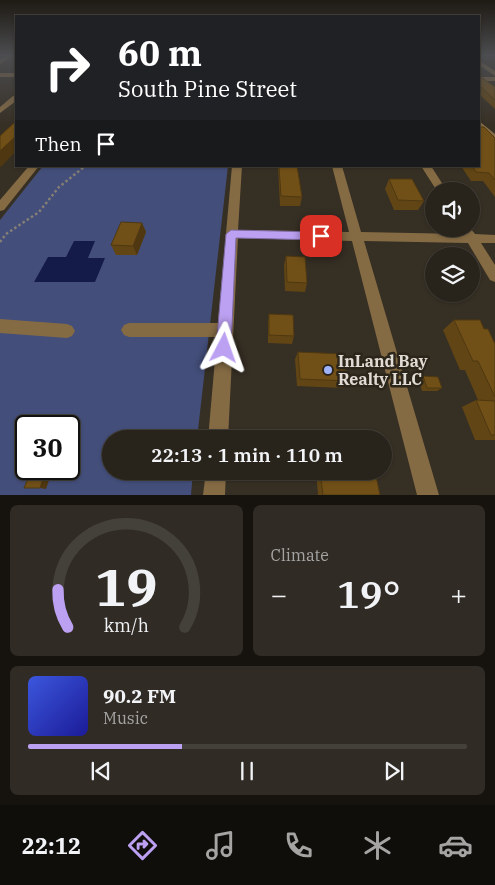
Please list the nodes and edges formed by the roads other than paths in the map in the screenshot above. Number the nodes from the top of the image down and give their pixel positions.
1 (15, 99) edge
2 (0, 111) edge
3 (480, 124) edge
4 (495, 139) edge
5 (33, 167) edge
6 (237, 167) edge
7 (337, 167) edge
8 (427, 167) edge
9 (436, 182) edge
10 (0, 208) edge
11 (231, 234) junction
12 (425, 235) edge
13 (357, 236) junction
14 (480, 236) edge
15 (470, 237) edge
16 (495, 239) edge
17 (495, 276) edge
18 (0, 326) edge
19 (67, 330) dead end
20 (129, 330) dead end
21 (225, 330) junction
22 (219, 430) edge
23 (215, 480) edge
24 (214, 495) edge
25 (428, 495) edge

1 - 2 street
3 - 4 street
5 - 10 street
6 - 11 street
7 - 13 street
8 - 9 street
11 - 13 street
11 - 21 street
12 - 13 street
13 - 25 street
14 - 16 street
15 - 17 street
18 - 19 street
20 - 21 street
21 - 22 street
23 - 24 street

